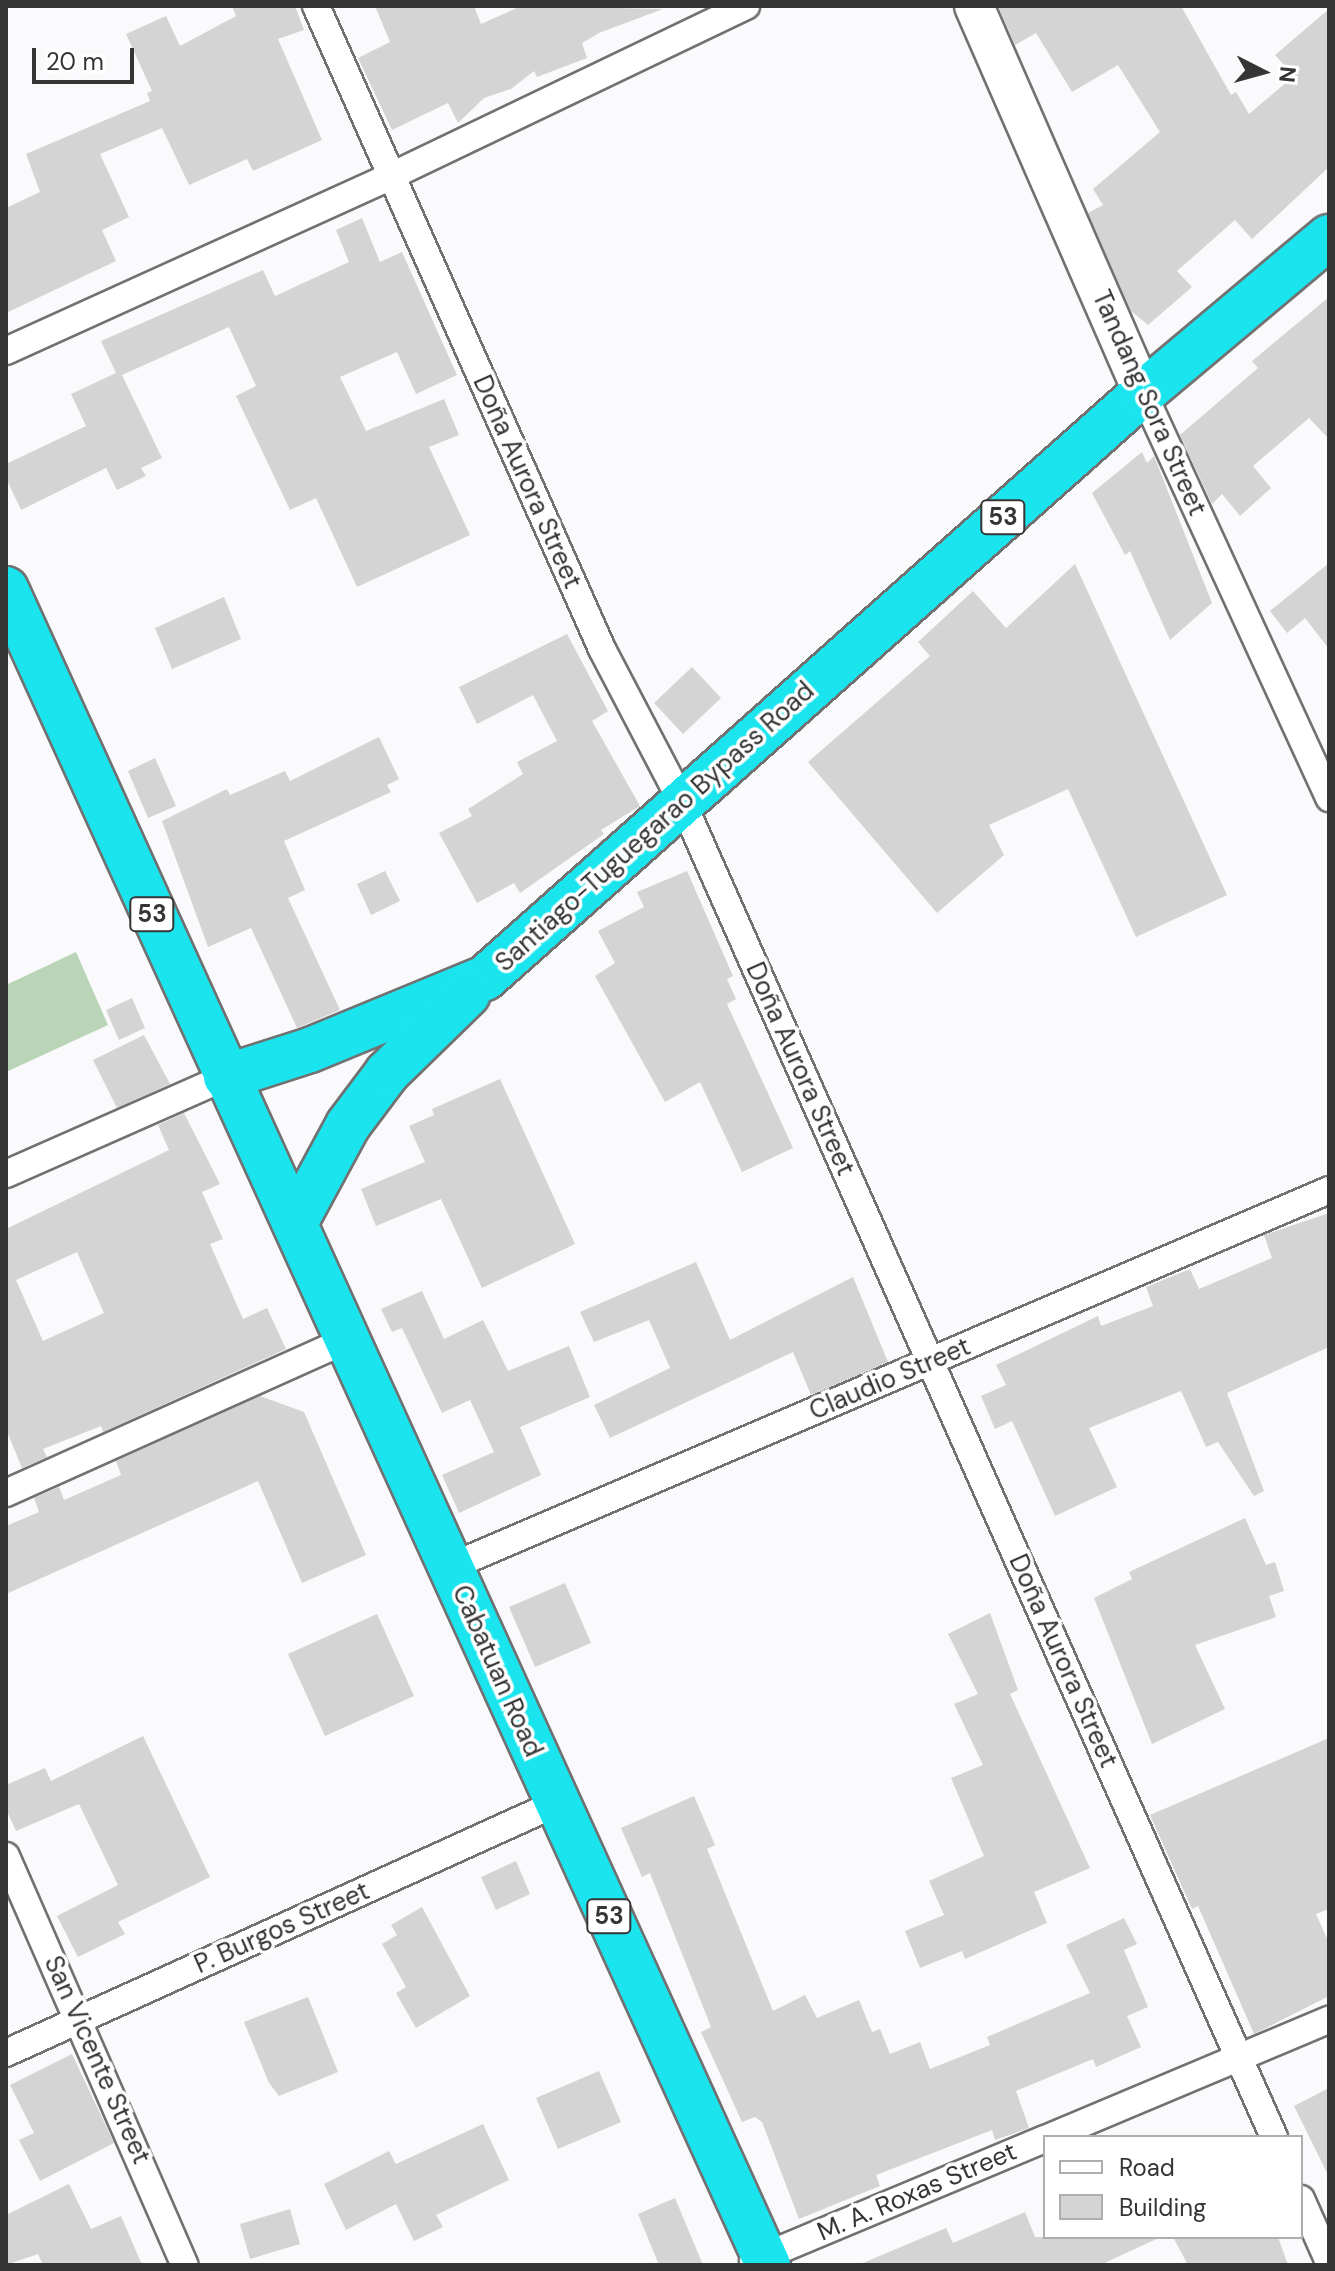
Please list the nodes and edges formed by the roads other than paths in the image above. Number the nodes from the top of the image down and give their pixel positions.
1 (316, 6) edge
2 (746, 6) edge
3 (974, 6) edge
4 (389, 177) junction
5 (1329, 237) edge
6 (6, 351) edge
7 (1143, 393) junction
8 (6, 589) edge
9 (1329, 798) edge
10 (683, 804) junction
11 (485, 978) junction
12 (226, 1077) junction
13 (6, 1174) edge
14 (1329, 1190) edge
15 (295, 1223) junction
16 (346, 1340) junction
17 (930, 1362) junction
18 (6, 1493) edge
19 (450, 1567) junction
20 (557, 1803) junction
21 (6, 1856) edge
22 (80, 2019) junction
23 (1329, 2020) edge
24 (6, 2053) edge
25 (1238, 2058) junction
26 (1054, 2135) edge
27 (1273, 2135) edge
28 (1043, 2140) edge
29 (1303, 2204) edge
30 (759, 2262) edge
31 (1329, 2262) edge
32 (185, 2265) edge

1 - 4 street, Doña Aurora Street
2 - 4 street
3 - 7 street, Tandang Sora Street
4 - 6 street
4 - 10 street, Doña Aurora Street
5 - 7 highway, Santiago-Tuguegarao Bypass Road / 53
7 - 9 street, Tandang Sora Street
7 - 10 highway, Santiago-Tuguegarao Bypass Road / 53
8 - 12 highway, 53
10 - 11 highway, Santiago-Tuguegarao Bypass Road / 53
10 - 17 street, Doña Aurora Street
11 - 12 highway, Santiago-Tuguegarao Bypass Road / 53
11 - 15 highway
12 - 13 street
12 - 15 highway, Cabatuan Road / 53
14 - 17 street, Claudio Street
15 - 16 highway, Cabatuan Road / 53
16 - 18 street
16 - 19 highway, Cabatuan Road / 53
17 - 19 street, Claudio Street
17 - 25 street, Doña Aurora Street
19 - 20 highway, Cabatuan Road / 53
20 - 22 street, P. Burgos Street
20 - 30 highway, Cabatuan Road / 53
21 - 22 street, San Vicente Street
22 - 24 street, P. Burgos Street
22 - 32 street, San Vicente Street
23 - 25 street, M. A. Roxas Street
25 - 26 street, M. A. Roxas Street
25 - 27 street, Doña Aurora Street
28 - 30 street, M. A. Roxas Street
29 - 31 street

